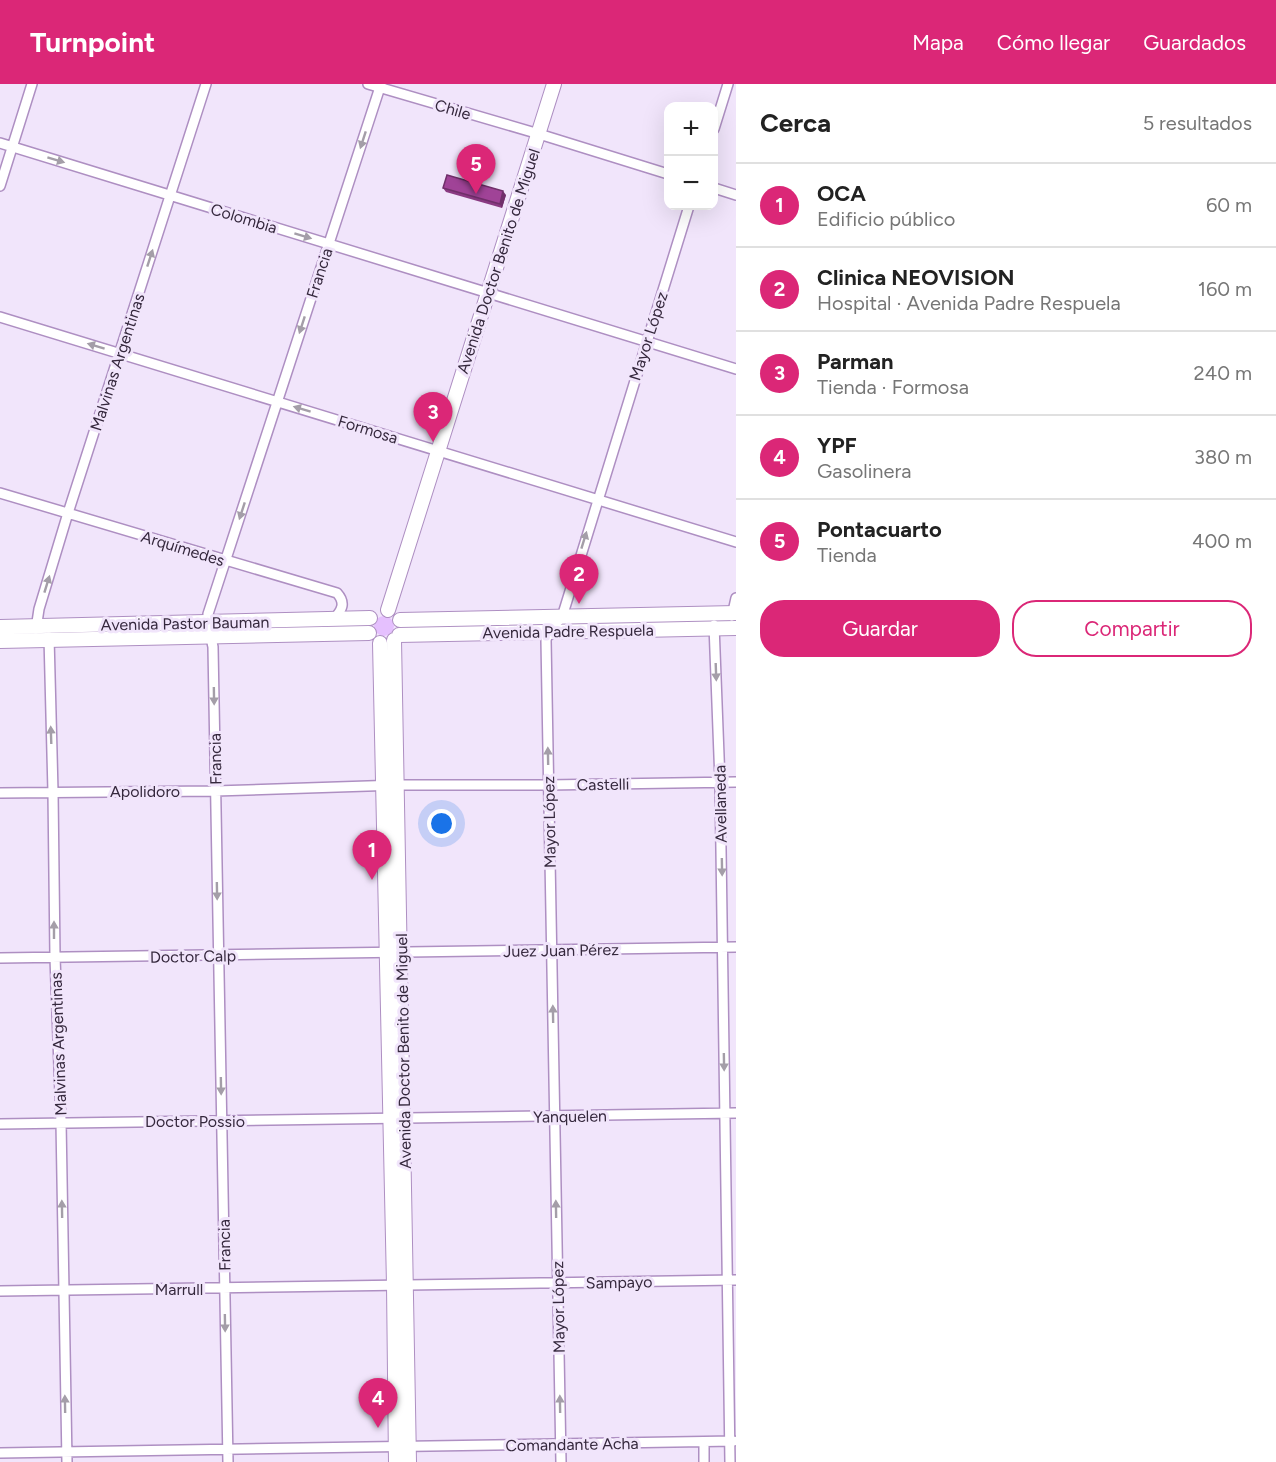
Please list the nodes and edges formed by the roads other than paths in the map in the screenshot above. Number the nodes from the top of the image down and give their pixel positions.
1 (32, 84) edge
2 (206, 84) edge
3 (368, 84) edge
4 (555, 84) edge
5 (728, 84) edge
6 (380, 86) edge
7 (718, 116) edge
8 (539, 134) junction
9 (0, 143) edge
10 (12, 147) junction
11 (664, 172) edge
12 (0, 186) edge
13 (718, 189) edge
14 (736, 195) edge
15 (170, 196) junction
16 (688, 210) edge
17 (329, 244) junction
18 (488, 293) junction
19 (0, 317) edge
20 (646, 341) junction
21 (120, 354) junction
22 (736, 369) edge
23 (278, 402) junction
24 (439, 451) junction
25 (0, 493) edge
26 (597, 499) junction
27 (68, 513) junction
28 (736, 542) edge
29 (226, 560) junction
30 (736, 598) edge
31 (388, 610) junction
32 (734, 613) edge
33 (562, 617) junction
34 (370, 618) junction
35 (334, 619) junction
36 (400, 620) junction
37 (714, 621) junction
38 (208, 623) junction
39 (36, 626) junction
40 (50, 626) junction
41 (0, 627) edge
42 (734, 628) edge
43 (549, 632) junction
44 (369, 633) junction
45 (212, 638) junction
46 (391, 639) junction
47 (43, 640) junction
48 (0, 641) edge
49 (720, 782) junction
50 (736, 782) edge
51 (391, 785) junction
52 (548, 785) junction
53 (215, 791) junction
54 (53, 792) junction
55 (0, 794) edge
56 (723, 947) junction
57 (736, 947) edge
58 (551, 950) junction
59 (394, 952) junction
60 (218, 956) junction
61 (55, 957) junction
62 (0, 958) edge
63 (725, 1113) junction
64 (736, 1113) edge
65 (555, 1116) junction
66 (397, 1120) junction
67 (221, 1121) junction
68 (61, 1122) junction
69 (0, 1124) edge
70 (732, 1280) edge
71 (558, 1283) junction
72 (401, 1285) junction
73 (225, 1288) junction
74 (63, 1289) junction
75 (0, 1291) edge
76 (733, 1441) edge
77 (704, 1442) junction
78 (561, 1444) junction
79 (402, 1447) junction
80 (228, 1450) junction
81 (66, 1451) junction
82 (0, 1453) edge
83 (67, 1462) edge
84 (228, 1462) edge
85 (396, 1462) edge
86 (409, 1462) edge
87 (561, 1462) edge
88 (704, 1462) edge
89 (730, 1462) edge

1 - 10 street
2 - 15 street, Malvinas Argentinas
3 - 6 street, Chile
4 - 8 main road, Avenida Doctor Benito de Miguel
5 - 7 street
6 - 8 street, Chile
6 -> 17 street, Francia
8 - 11 street, Chile
8 - 18 main road, Avenida Doctor Benito de Miguel
9 - 10 street, Colombia
10 - 12 street
10 -> 15 street, Colombia
13 - 14 street
15 -> 17 street, Colombia
21 -> 15 street, Malvinas Argentinas
16 - 20 street, Mayor López
17 - 18 street, Colombia
17 -> 23 street, Francia
18 - 20 street, Colombia
18 - 24 main road, Avenida Doctor Benito de Miguel
21 -> 19 street, Formosa
20 - 22 street, Colombia
20 - 26 street, Mayor López
21 - 23 street, Formosa
21 - 27 street, Malvinas Argentinas
24 -> 23 street, Formosa
23 -> 29 street, Francia
24 - 26 street, Formosa
24 - 31 main road, Avenida Doctor Benito de Miguel
25 - 27 street, Arquímedes
26 - 28 street, Formosa
33 -> 26 street, Mayor López
27 - 29 street, Arquímedes
39 -> 27 street, Malvinas Argentinas
29 - 35 street, Arquímedes
29 - 38 street, Francia
30 - 32 street
31 - 34 main road
31 - 36 main road
32 - 37 main road, Avenida Padre Respuela
32 - 42 street
33 - 36 main road, Avenida Padre Respuela
33 - 37 main road, Avenida Padre Respuela
33 - 43 street, Mayor López
34 - 35 main road, Avenida Pastor Bauman
34 - 44 main road
35 - 38 main road, Avenida Pastor Bauman
36 - 46 main road
37 - 42 main road, Avenida Padre Respuela
37 - 43 main road, Avenida Padre Respuela
37 -> 49 street, Avellaneda
38 - 40 main road, Avenida Pastor Bauman
38 - 45 street, Francia
39 - 40 main road, Avenida Pastor Bauman
39 - 41 main road, Avenida Pastor Bauman
39 - 47 street, Malvinas Argentinas
40 - 47 street, Malvinas Argentinas
43 - 46 main road, Avenida Padre Respuela
52 -> 43 street, Mayor López
44 - 45 main road, Avenida Pastor Bauman
44 - 46 main road
45 - 47 main road, Avenida Pastor Bauman
45 -> 53 street, Francia
46 - 51 main road, Avenida Doctor Benito de Miguel
47 - 48 main road, Avenida Pastor Bauman
54 -> 47 street, Malvinas Argentinas
49 - 50 street, Castelli
49 - 52 street, Castelli
49 -> 56 street, Avellaneda
51 - 52 street, Castelli
51 - 53 street, Apolidoro
51 - 59 main road, Avenida Doctor Benito de Miguel
52 - 58 street, Mayor López
53 - 54 street, Apolidoro
53 -> 60 street, Francia
54 - 55 street, Apolidoro
61 -> 54 street, Malvinas Argentinas
56 - 57 street, Juez Juan Pérez
56 - 58 street, Juez Juan Pérez
56 -> 63 street, Avellaneda
58 - 59 street, Juez Juan Pérez
65 -> 58 street, Mayor López
59 - 60 street, Doctor Calp
59 - 66 main road, Avenida Doctor Benito de Miguel
60 - 61 street, Doctor Calp
60 -> 67 street, Francia
61 - 62 street, Doctor Calp
61 - 68 street, Malvinas Argentinas
63 - 64 street, Yanquelen
63 - 65 street, Yanquelen
63 - 70 street, Avellaneda
65 - 66 street, Yanquelen
71 -> 65 street, Mayor López
66 - 67 street, Doctor Possio
66 - 72 main road, Avenida Doctor Benito de Miguel
67 - 68 street, Doctor Possio
67 - 73 street, Francia
68 - 69 street, Doctor Possio
74 -> 68 street, Malvinas Argentinas
70 - 71 street, Sampayo
70 - 76 street, Avellaneda
71 - 72 street, Sampayo
78 -> 71 street, Mayor López
72 - 73 street, Marrull
72 - 79 main road, Avenida Doctor Benito de Miguel
73 - 74 street, Marrull
73 -> 80 street, Francia
74 - 75 street, Marrull
81 -> 74 street, Malvinas Argentinas
76 - 77 street, Comandante Acha
76 - 89 street, Avellaneda
77 - 78 street, Comandante Acha
77 - 88 street
78 - 79 street, Comandante Acha
78 - 87 street, Mayor López
79 - 80 street, Comandante Acha
79 - 85 main road, Avenida Doctor Benito de Miguel
79 - 86 main road, Avenida Doctor Benito de Miguel
80 - 81 street, Comandante Acha
80 - 84 street, Francia
81 - 82 street, Comandante Acha
81 - 83 street, Malvinas Argentinas

